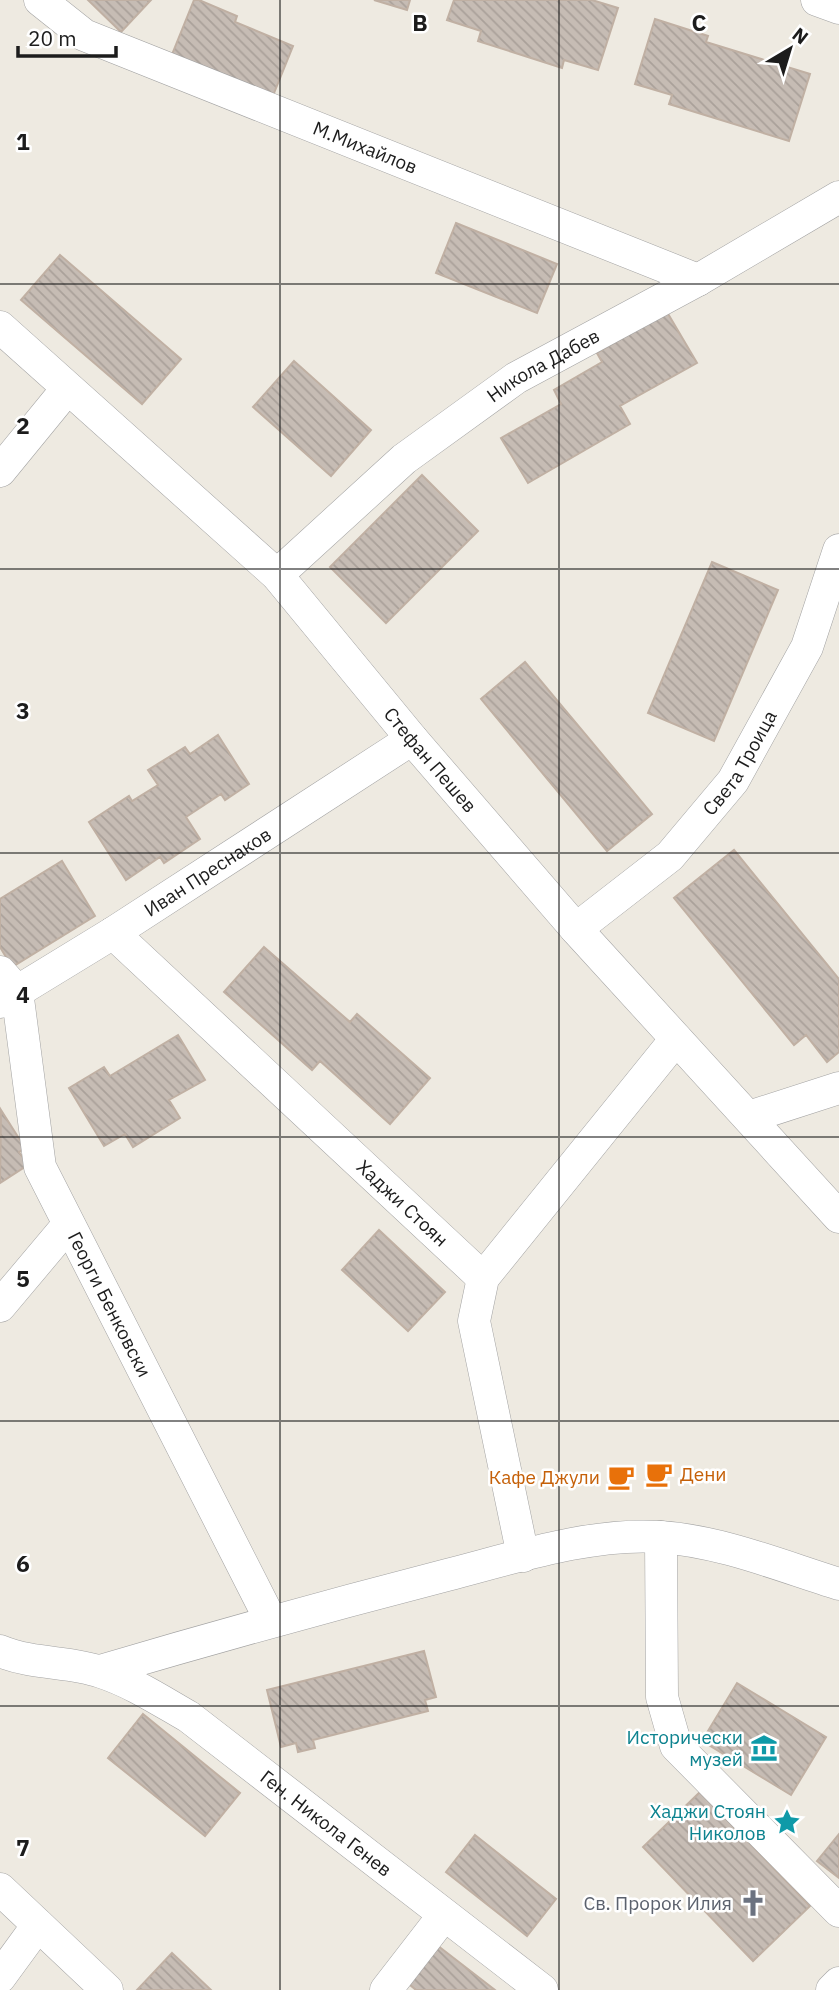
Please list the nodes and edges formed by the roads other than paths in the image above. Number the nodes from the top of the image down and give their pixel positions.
1 (40, 0) edge
2 (817, 0) edge
3 (839, 8) edge
4 (839, 197) edge
5 (698, 279) junction
6 (0, 327) edge
7 (67, 389) junction
8 (0, 471) edge
9 (839, 550) edge
10 (276, 575) junction
11 (412, 739) junction
12 (576, 929) junction
13 (113, 933) junction
14 (6, 989) edge
15 (676, 1039) junction
16 (839, 1088) edge
17 (750, 1117) junction
18 (839, 1217) edge
19 (68, 1225) junction
20 (483, 1278) junction
21 (0, 1306) edge
22 (661, 1537) junction
23 (523, 1556) junction
24 (839, 1584) edge
25 (271, 1620) junction
26 (6, 1659) edge
27 (100, 1671) junction
28 (0, 1889) edge
29 (839, 1911) edge
30 (444, 1915) junction
31 (38, 1925) junction
32 (0, 1977) edge
33 (839, 1983) edge
34 (107, 1990) edge
35 (386, 1990) edge
36 (542, 1990) edge
37 (832, 1990) edge

1 - 5 street, М.Михайлов
2 - 3 street
4 - 5 street, Никола Дабев
5 - 10 street, Никола Дабев
6 - 7 street, Стефан Пешев
7 - 8 street
7 - 10 street, Стефан Пешев
9 - 12 street, Света Троица
10 - 11 street, Стефан Пешев
11 - 12 street, Стефан Пешев
11 - 13 street, Иван Преснаков
12 - 15 street, Стефан Пешев
13 - 14 street, Иван Преснаков
13 - 20 street, Хаджи Стоян
14 - 19 street, Георги Бенковски
15 - 17 street, Стефан Пешев
15 - 20 street
16 - 17 street
17 - 18 street, Стефан Пешев
19 - 21 street
19 - 25 street, Георги Бенковски
20 - 23 street
22 - 23 street
22 - 24 street
22 - 29 street
23 - 25 street
25 - 27 street
26 - 27 street
27 - 30 street, Ген. Никола Генев
28 - 31 street
30 - 35 street
30 - 36 street, Ген. Никола Генев
31 - 32 street
31 - 34 street
33 - 37 street

